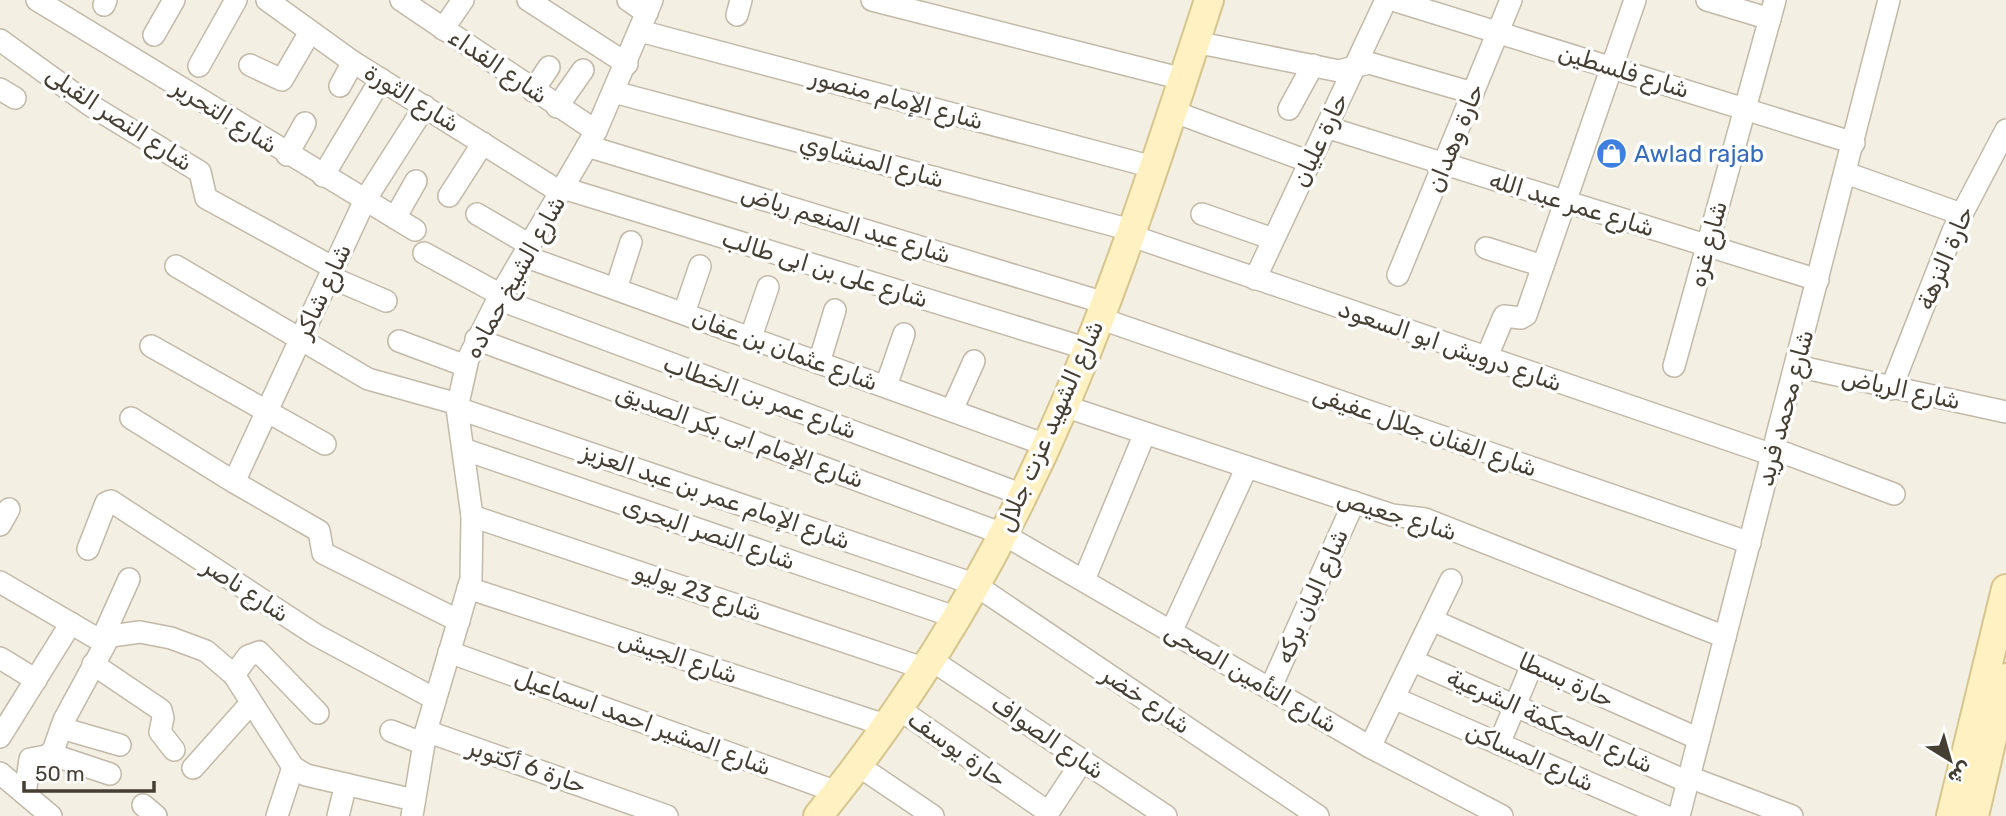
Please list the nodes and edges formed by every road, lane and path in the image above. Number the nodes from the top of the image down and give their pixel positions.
1 (37, 0) edge
2 (174, 0) edge
3 (236, 0) edge
4 (401, 0) edge
5 (463, 0) edge
6 (528, 0) edge
7 (628, 0) edge
8 (872, 0) edge
9 (1209, 0) edge
10 (1385, 0) edge
11 (1393, 0) edge
12 (1511, 0) edge
13 (1635, 0) edge
14 (1707, 0) edge
15 (1889, 0) edge
16 (270, 1) edge
17 (1772, 9) edge
18 (646, 15) edge
19 (443, 29) junction
20 (310, 32) junction
21 (1498, 32) junction
22 (154, 35) dead end
23 (0, 40) edge
24 (1195, 42) junction
25 (353, 62) junction
26 (627, 64) junction
27 (250, 65) dead end
28 (1313, 65) junction
29 (199, 66) dead end
30 (549, 67) dead end
31 (1354, 67) junction
32 (1612, 68) junction
33 (583, 71) dead end
34 (381, 79) junction
35 (1183, 79) junction
36 (340, 86) dead end
37 (533, 92) junction
38 (614, 92) junction
39 (1473, 93) junction
40 (425, 106) junction
41 (557, 107) junction
42 (1289, 109) dead end
43 (1745, 109) junction
44 (1172, 111) junction
45 (306, 123) dead end
46 (1326, 127) junction
47 (2006, 130) edge
48 (591, 138) junction
49 (483, 143) junction
50 (1854, 143) junction
51 (287, 155) junction
52 (1310, 162) junction
53 (1443, 165) junction
54 (1153, 167) junction
55 (1846, 173) junction
56 (323, 176) junction
57 (416, 181) dead end
58 (561, 190) junction
59 (449, 196) dead end
60 (365, 200) junction
61 (1566, 202) junction
62 (477, 214) dead end
63 (1202, 214) dead end
64 (1961, 214) junction
65 (395, 218) junction
66 (415, 230) dead end
67 (1130, 232) junction
68 (1273, 239) junction
69 (631, 242) dead end
70 (1707, 247) junction
71 (1486, 248) dead end
72 (527, 250) junction
73 (424, 253) dead end
74 (1543, 265) junction
75 (176, 266) dead end
76 (700, 266) dead end
77 (332, 273) junction
78 (1398, 275) dead end
79 (1255, 279) junction
80 (1818, 280) junction
81 (768, 286) dead end
82 (616, 289) junction
83 (499, 297) junction
84 (386, 301) dead end
85 (835, 310) dead end
86 (1102, 311) junction
87 (684, 313) junction
88 (904, 334) dead end
89 (751, 337) junction
90 (301, 339) junction
91 (476, 339) junction
92 (399, 341) dead end
93 (151, 346) dead end
94 (1088, 349) junction
95 (1486, 359) junction
96 (974, 361) dead end
97 (819, 363) junction
98 (466, 366) junction
99 (1674, 366) dead end
100 (1796, 366) junction
101 (886, 386) junction
102 (1891, 388) junction
103 (458, 406) junction
104 (1064, 406) junction
105 (952, 410) junction
106 (266, 412) junction
107 (2006, 412) edge
108 (131, 418) dead end
109 (1145, 433) junction
110 (325, 444) dead end
111 (1046, 445) junction
112 (463, 449) junction
113 (1773, 452) junction
114 (1247, 467) junction
115 (234, 482) junction
116 (1894, 494) dead end
117 (1023, 495) junction
118 (1354, 502) junction
119 (472, 516) junction
120 (1003, 534) junction
121 (1750, 543) junction
122 (88, 549) dead end
123 (129, 579) dead end
124 (1084, 580) junction
125 (1451, 580) dead end
126 (0, 582) edge
127 (974, 584) junction
128 (468, 588) junction
129 (2006, 589) edge
130 (955, 617) junction
131 (1432, 620) junction
132 (459, 621) junction
133 (71, 623) junction
134 (1171, 632) junction
135 (1725, 637) junction
136 (105, 638) junction
137 (449, 652) junction
138 (0, 658) edge
139 (1413, 660) junction
140 (926, 663) junction
141 (93, 664) junction
142 (1532, 665) junction
143 (234, 675) junction
144 (36, 680) junction
145 (1270, 689) junction
146 (2005, 694) edge
147 (1394, 698) junction
148 (435, 699) junction
149 (251, 703) junction
150 (1515, 706) junction
151 (318, 713) dead end
152 (894, 718) junction
153 (61, 728) junction
154 (391, 731) dead end
155 (0, 737) edge
156 (425, 737) junction
157 (1699, 739) junction
158 (1499, 744) junction
159 (120, 746) dead end
160 (1370, 747) junction
161 (174, 750) dead end
162 (50, 754) junction
163 (1083, 760) junction
164 (293, 766) junction
165 (859, 766) junction
166 (193, 768) dead end
167 (0, 773) edge
168 (110, 774) dead end
169 (1688, 779) junction
170 (346, 784) junction
171 (837, 792) junction
172 (25, 793) junction
173 (413, 808) edge
174 (1978, 811) edge
175 (1047, 814) edge
176 (51, 816) edge
177 (277, 816) edge
178 (338, 816) edge
179 (667, 816) edge
180 (819, 816) edge
181 (933, 816) edge
182 (1166, 816) edge
183 (1318, 816) edge
184 (1502, 816) edge
185 (1665, 816) edge
186 (1679, 816) edge
187 (1792, 816) edge
188 (1951, 816) edge

1 - 51 street, شارع التحرير
2 - 22 street
3 - 29 street
4 - 19 street, شارع الفداء
5 - 19 street
6 - 26 street
7 - 18 street, شارع الإمام منصور
8 - 35 street
9 - 24 street, شارع الشهيد عزت جلال
10 - 31 street, حارة عليان
11 - 21 street, شارع فلسطين
12 - 21 street, حارة وهدان
13 - 32 street
14 - 17 street
15 - 50 street, شارع محمد فريد
16 - 20 street, شارع الثورة
17 - 43 street, شارع غزه
18 - 26 street, شارع الشيخ حماده
18 - 54 street, شارع الإمام منصور
19 - 37 street, شارع الفداء
20 - 25 street, شارع الثورة
20 - 27 street
21 - 32 street, شارع فلسطين
21 - 39 street, حارة وهدان
23 - 77 street, شارع النصر القبلى
24 - 28 street
24 - 35 street, شارع الشهيد عزت جلال
25 - 34 street, شارع الثورة
25 - 36 street
26 - 38 street, شارع الشيخ حماده
28 - 31 street
28 - 42 street
30 - 37 street
31 - 39 street
31 - 46 street, حارة عليان
32 - 43 street, شارع فلسطين
32 - 61 street
33 - 41 street
34 - 40 street, شارع الثورة
34 - 56 street
35 - 44 street, شارع الشهيد عزت جلال
37 - 41 street, شارع الفداء
38 - 48 street, شارع الشيخ حماده
38 - 67 street, شارع المنشاوي
39 - 53 street, حارة وهدان
40 - 49 street, شارع الثورة
40 - 60 street, شارع شاكر
41 - 48 street, شارع الفداء
43 - 50 street, شارع فلسطين
43 - 70 street, شارع غزه
44 - 52 street
44 - 54 street, شارع الشهيد عزت جلال
45 - 51 street
46 - 52 street, حارة عليان
46 - 53 street, شارع عمر عبد الله
47 - 64 street, حارة النزهة
48 - 58 street, شارع الشيخ حماده
48 - 86 street, شارع عبد المنعم رياض
49 - 58 street, شارع الثورة
49 - 59 street
50 - 55 street, شارع محمد فريد
51 - 56 street, شارع التحرير
52 - 68 street, حارة عليان
53 - 61 street, شارع عمر عبد الله
53 - 78 street, حارة وهدان
54 - 67 street, شارع الشهيد عزت جلال
55 - 64 street
55 - 80 street, شارع محمد فريد
56 - 60 street, شارع التحرير
57 - 65 street
58 - 72 street, شارع الشيخ حماده
58 - 94 street, شارع على بن ابى طالب
60 - 65 street, شارع التحرير
60 - 77 street, شارع شاكر
61 - 70 street, شارع عمر عبد الله
61 - 74 street
62 - 72 street, شارع عثمان بن عفان
63 - 68 street
64 - 102 street, حارة النزهة
65 - 66 street, شارع التحرير
67 - 79 street, شارع درويش ابو السعود
67 - 86 street, شارع الشهيد عزت جلال
68 - 79 street, حارة عليان
69 - 82 street
70 - 80 street, شارع عمر عبد الله
70 - 99 street, شارع غزه
71 - 74 street
72 - 82 street, شارع عثمان بن عفان
72 - 83 street, شارع الشيخ حماده
73 - 83 street, شارع عمر بن الخطاب
74 - 95 street
75 - 90 street, شارع الإمام عمر بن عبد العزيز
76 - 87 street
77 - 84 street, شارع النصر القبلى
77 - 90 street, شارع شاكر
79 - 95 street, شارع درويش ابو السعود
80 - 100 street, شارع محمد فريد
81 - 89 street
82 - 87 street, شارع عثمان بن عفان
83 - 91 street, شارع الشيخ حماده
83 - 117 street, شارع عمر بن الخطاب
85 - 97 street
86 - 94 street, شارع الشهيد عزت جلال
86 - 121 street, شارع الفنان جلال عفيفى
87 - 89 street, شارع عثمان بن عفان
88 - 101 street
89 - 97 street, شارع عثمان بن عفان
90 - 103 street, شارع الإمام عمر بن عبد العزيز
90 - 106 street, شارع شاكر
91 - 98 street, شارع الشيخ حماده
91 - 120 street, شارع الإمام ابى بكر الصديق
92 - 98 street
93 - 106 street
94 - 104 street, شارع الشهيد عزت جلال
95 - 113 street, شارع درويش ابو السعود
96 - 105 street
97 - 101 street, شارع عثمان بن عفان
98 - 103 street, شارع الشيخ حماده
100 - 102 street, شارع الرياض
100 - 113 street, شارع محمد فريد
101 - 105 street, شارع عثمان بن عفان
102 - 107 street, شارع الرياض
103 - 112 street, شارع الشيخ حماده
103 - 127 street, شارع الإمام عمر بن عبد العزيز
104 - 109 street, شارع جعيص
104 - 111 street, شارع الشهيد عزت جلال
105 - 111 street, شارع عثمان بن عفان
106 - 110 street
106 - 115 street, شارع شاكر
108 - 115 street
109 - 114 street, شارع جعيص
109 - 124 street
111 - 117 street, شارع الشهيد عزت جلال
112 - 119 street, شارع الشيخ حماده
112 - 130 street, شارع النصر البحرى
113 - 116 street, شارع درويش ابو السعود
113 - 121 street, شارع محمد فريد
114 - 118 street, شارع جعيص
114 - 134 street
115 - 132 street
117 - 120 street, شارع الشهيد عزت جلال
118 - 135 street, شارع جعيص
118 - 145 street, شارع البان بركه
119 - 128 street, شارع الشيخ حماده
119 - 140 street, شارع 23 يوليو
120 - 124 street, شارع التأمين الصحى
120 - 127 street, شارع الشهيد عزت جلال
121 - 135 street, شارع محمد فريد
122 - 148 street, شارع ناصر
123 - 136 street
124 - 134 street, شارع التأمين الصحى
125 - 131 street
126 - 133 street
127 - 130 street, شارع الشهيد عزت جلال
127 - 183 street, شارع خضر
128 - 132 street, شارع الشيخ حماده
128 - 152 street, شارع الجيش
129 - 188 street
130 - 140 street, شارع الشهيد عزت جلال
131 - 139 street
131 - 142 street, حارة بسطا
132 - 137 street, شارع الشيخ حماده
133 - 136 street
133 - 144 street
134 - 145 street, شارع التأمين الصحى
135 - 157 street, شارع محمد فريد
136 - 141 street
136 - 143 street
137 - 148 street, شارع الشيخ حماده
137 - 171 street, شارع المشير احمد اسماعيل
138 - 144 street
139 - 147 street
139 - 150 street, شارع المحكمة الشرعية
140 - 152 street, شارع الشهيد عزت جلال
140 - 163 street, شارع الصواف
141 - 153 street
141 - 161 street
142 - 150 street
142 - 157 street, حارة بسطا
143 - 149 street
143 - 151 street
144 - 155 street
145 - 160 street, شارع التأمين الصحى
146 - 174 street
147 - 158 street, شارع المساكن
147 - 160 street
148 - 156 street, شارع الشيخ حماده
149 - 164 street
149 - 166 street
150 - 158 street
150 - 169 street, شارع المحكمة الشرعية
152 - 165 street, شارع الشهيد عزت جلال
152 - 175 street, حارة يوسف
153 - 159 street
153 - 162 street
154 - 156 street, حارة 6 أكتوبر
156 - 173 street, شارع الشيخ حماده
156 - 179 street, حارة 6 أكتوبر
157 - 169 street, شارع محمد فريد
158 - 185 street, شارع المساكن
160 - 184 street, شارع التأمين الصحى
162 - 168 street
162 - 172 street
163 - 175 street
163 - 182 street, شارع الصواف
164 - 170 street
164 - 177 street
165 - 171 street, شارع الشهيد عزت جلال
165 - 181 street
167 - 172 street
169 - 186 street, شارع محمد فريد
169 - 187 street, شارع المحكمة الشرعية
170 - 173 street
170 - 178 street
171 - 180 street, شارع الشهيد عزت جلال
172 - 176 street

